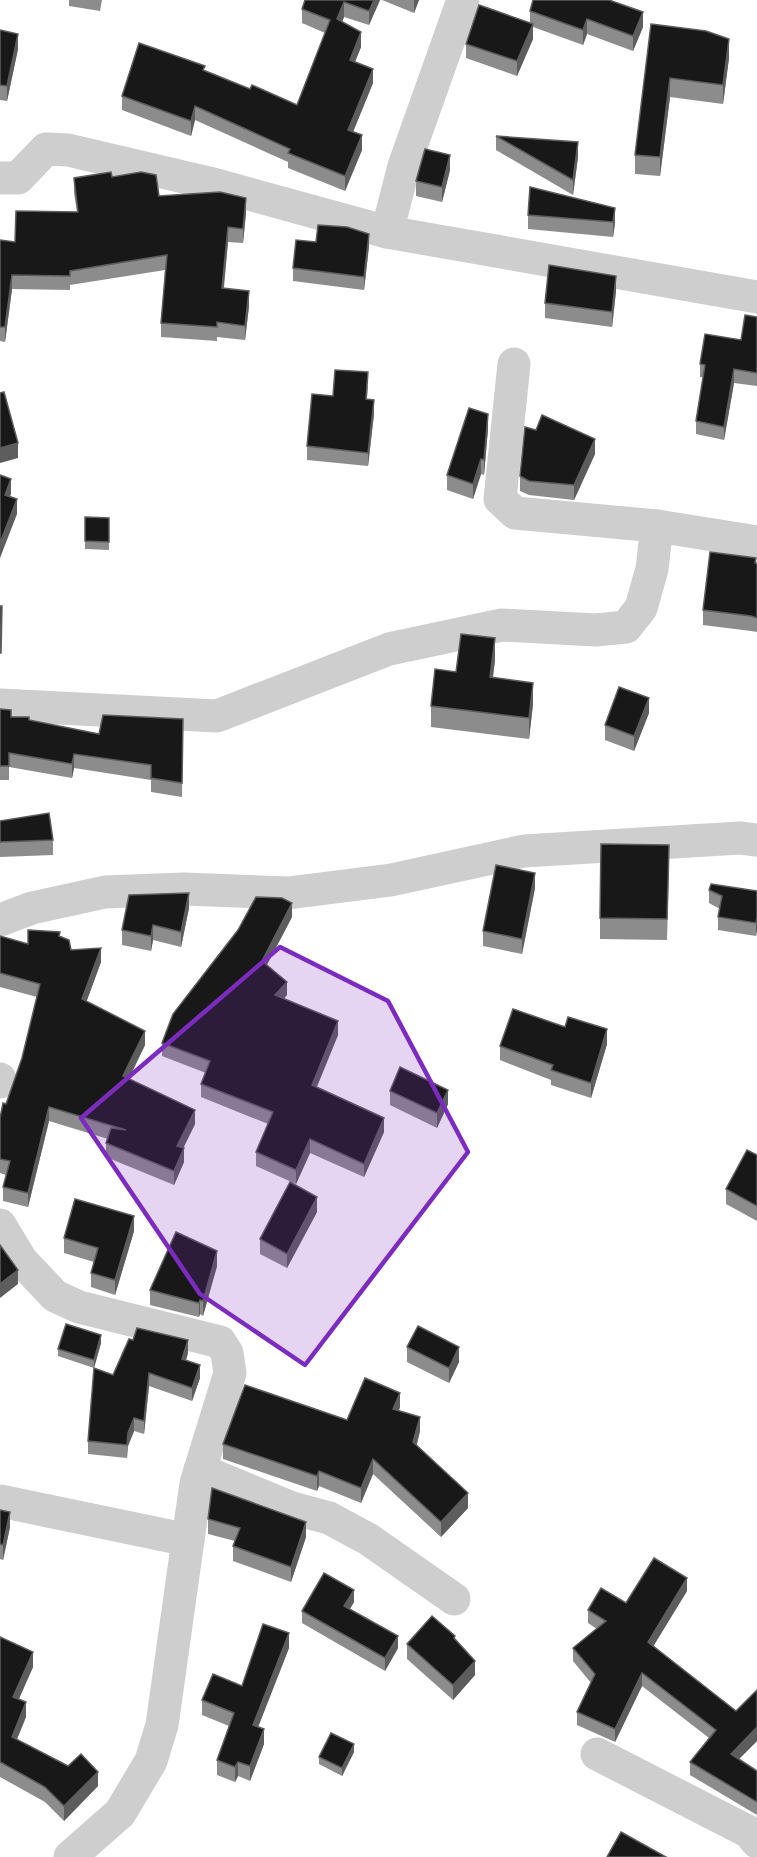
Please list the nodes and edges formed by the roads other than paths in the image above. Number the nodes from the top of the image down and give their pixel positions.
1 (463, 0) edge
2 (0, 178) edge
3 (387, 232) junction
4 (757, 297) edge
5 (514, 364) dead end
6 (657, 526) junction
7 (757, 542) edge
8 (0, 705) edge
9 (757, 840) edge
10 (0, 920) edge
11 (0, 1225) edge
12 (200, 1470) junction
13 (0, 1501) edge
14 (188, 1540) junction
15 (454, 1599) dead end
16 (597, 1754) dead end
17 (757, 1842) edge
18 (757, 1851) edge
19 (70, 1857) edge
20 (754, 1857) edge

1 - 3 street
2 - 3 street
3 - 4 street
5 - 6 street
6 - 7 street
6 - 8 street
9 - 10 street
11 - 12 street
12 - 14 street
12 - 15 street
13 - 14 street
14 - 19 street
16 - 17 street
18 - 20 street

